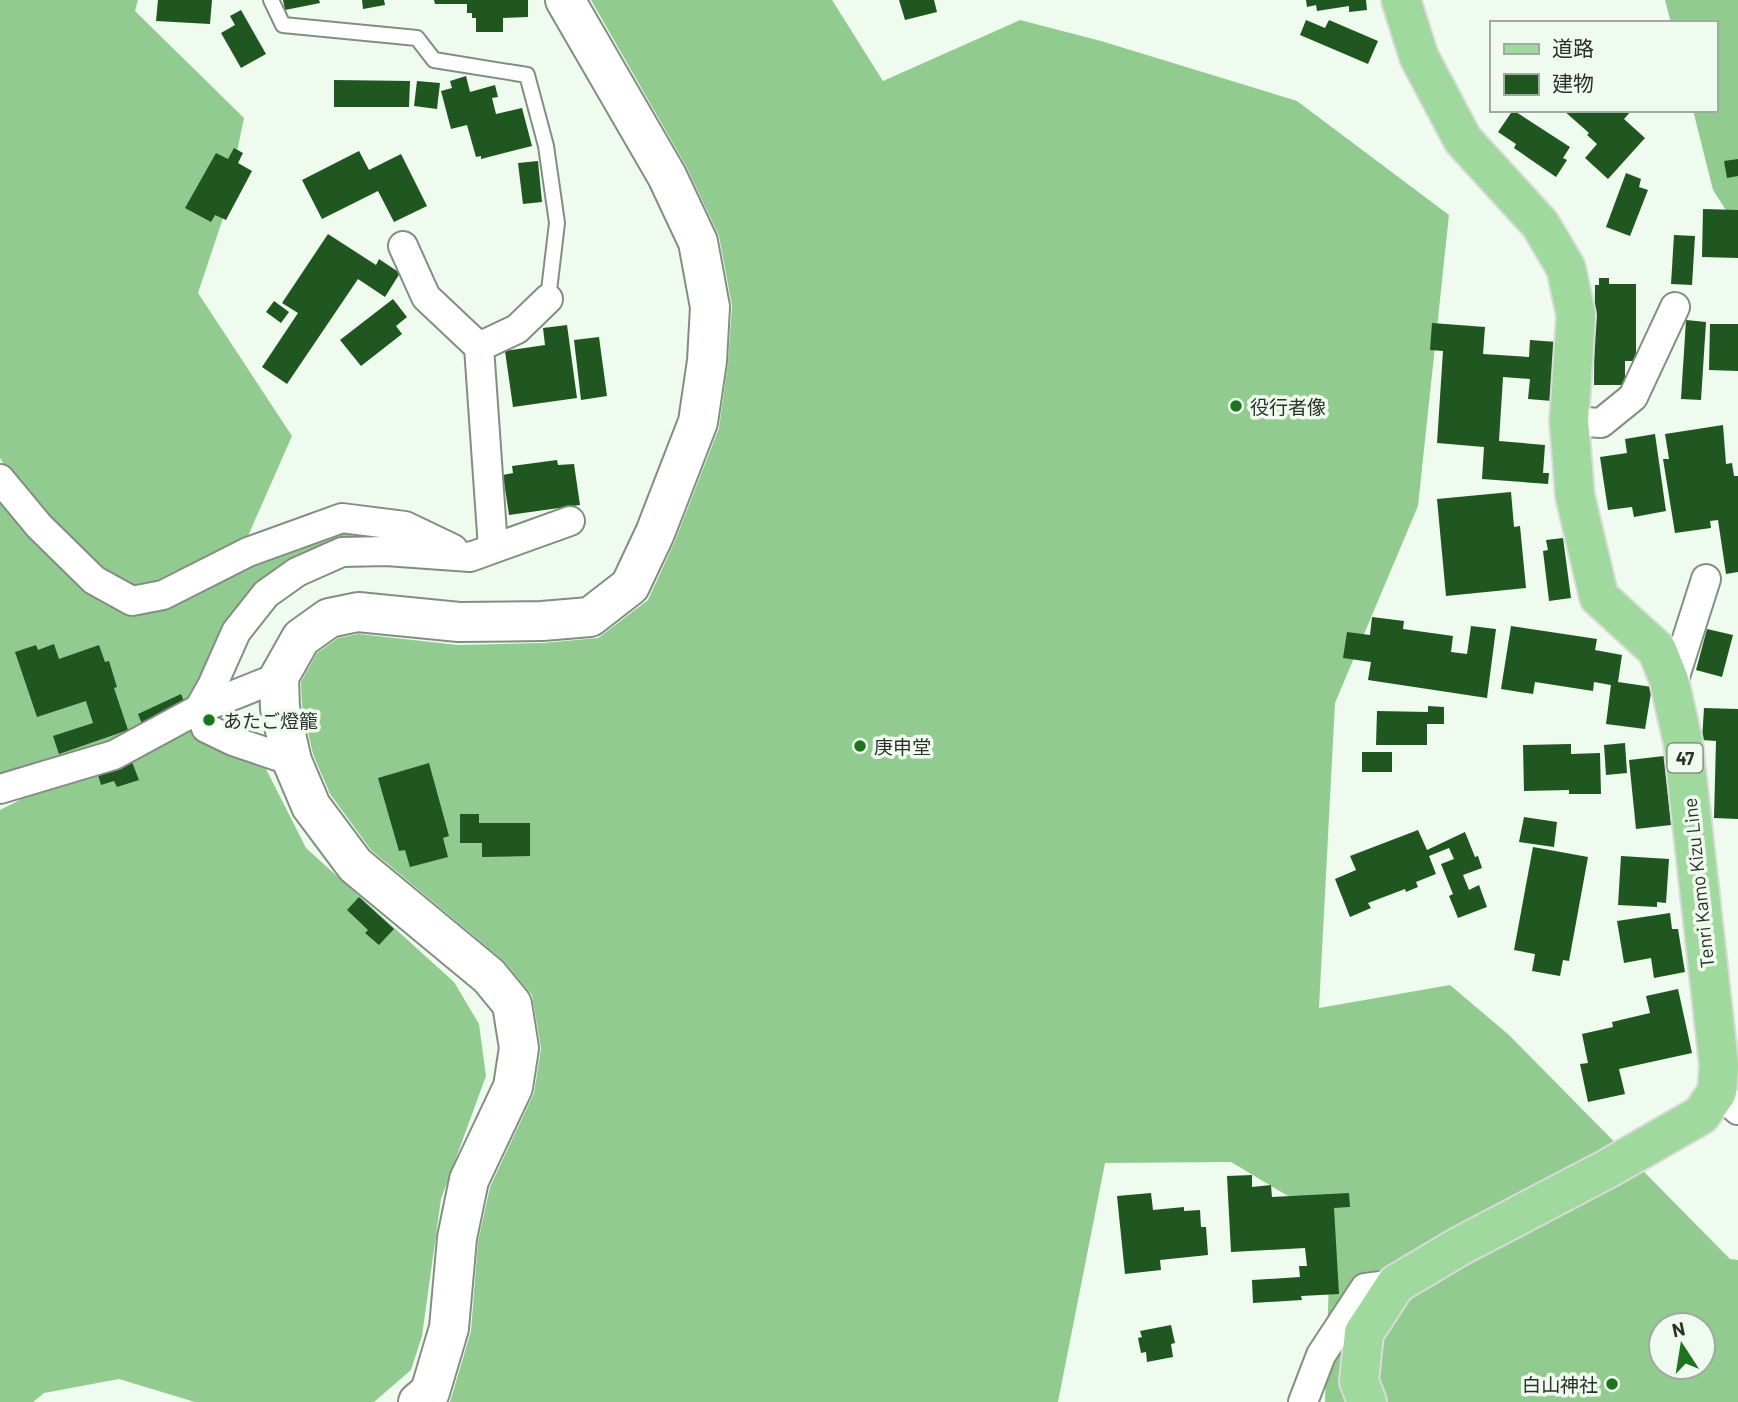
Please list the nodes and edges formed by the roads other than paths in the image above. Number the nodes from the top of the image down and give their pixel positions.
1 (271, 0) edge
2 (565, 0) edge
3 (1401, 0) edge
4 (403, 246) dead end
5 (548, 299) joint
6 (1675, 307) dead end
7 (479, 347) junction
8 (1569, 421) junction
9 (0, 479) edge
10 (570, 521) dead end
11 (481, 553) junction
12 (1706, 579) dead end
13 (279, 677) junction
14 (1671, 689) junction
15 (199, 709) junction
16 (292, 761) junction
17 (0, 789) edge
18 (1727, 1101) edge
19 (1396, 1284) junction
20 (418, 1402) edge
21 (1303, 1402) edge
22 (1367, 1402) edge

1 - 5 lane
2 - 13 main road
3 - 8 main road, Tenri Kamo Kizu Line / 47
4 - 7 street
5 - 7 street
6 - 8 street
7 - 11 street
8 - 14 main road, Tenri Kamo Kizu Line / 47
9 - 11 street
10 - 11 street
11 - 15 street
12 - 14 street
13 - 15 street
13 - 16 main road
14 - 18 main road, Tenri Kamo Kizu Line / 47
15 - 16 street
15 - 17 street
16 - 20 main road
18 - 19 main road, Tenri Kamo Kizu Line / 47
19 - 21 street
19 - 22 main road, Tenri Kamo Kizu Line / 47

